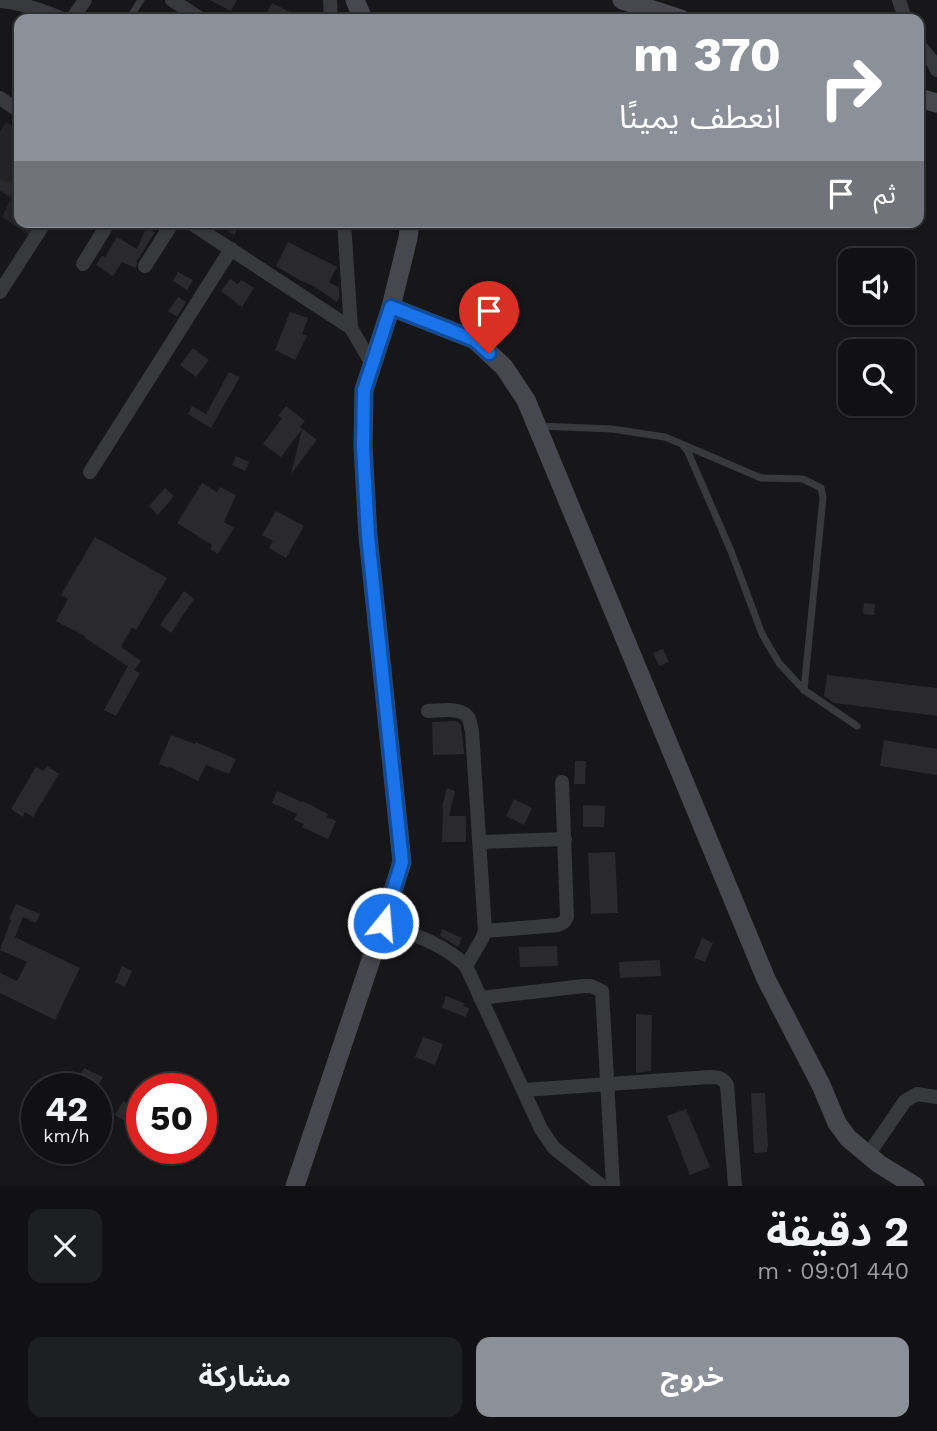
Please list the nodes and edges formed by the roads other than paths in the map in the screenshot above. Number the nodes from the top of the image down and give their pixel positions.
1 (172, 0) edge
2 (622, 0) edge
3 (0, 1) edge
4 (192, 12) edge
5 (51, 14) edge
6 (665, 14) edge
7 (924, 51) edge
8 (937, 70) edge
9 (41, 228) edge
10 (105, 228) edge
11 (169, 228) edge
12 (198, 228) edge
13 (344, 228) edge
14 (409, 228) edge
15 (230, 249) junction
16 (83, 264) dead end
17 (145, 266) dead end
18 (0, 292) edge
19 (391, 307) junction
20 (351, 328) junction
21 (372, 364) junction
22 (537, 426) junction
23 (682, 444) junction
24 (90, 472) dead end
25 (804, 690) junction
26 (428, 711) dead end
27 (857, 726) dead end
28 (562, 782) dead end
29 (565, 839) junction
30 (480, 842) junction
31 (383, 923) junction
32 (485, 931) junction
33 (466, 966) junction
34 (480, 999) junction
35 (608, 1084) junction
36 (524, 1090) junction
37 (937, 1097) edge
38 (868, 1155) junction
39 (295, 1186) edge
40 (603, 1186) edge
41 (614, 1186) edge
42 (735, 1186) edge
43 (915, 1186) edge

1 - 4 street
2 - 6 main road
3 - 5 street
7 - 8 street
9 - 18 street
10 - 16 street
11 - 17 street
12 - 15 street
13 - 20 street
14 - 19 main road
15 - 20 street
15 - 24 street
19 - 21 main road
19 - 22 main road
20 - 21 street
21 - 31 main road
22 - 23 lane
22 - 38 main road
23 - 25 lane
23 - 25 lane
25 - 27 lane
26 - 30 street
28 - 29 street
29 - 30 street
29 - 32 street
30 - 32 street
31 - 33 street
31 - 39 main road
32 - 33 street
33 - 34 street
34 - 35 street
34 - 36 street
35 - 36 street
35 - 41 street
35 - 42 street
36 - 40 street
37 - 38 street
38 - 43 main road

